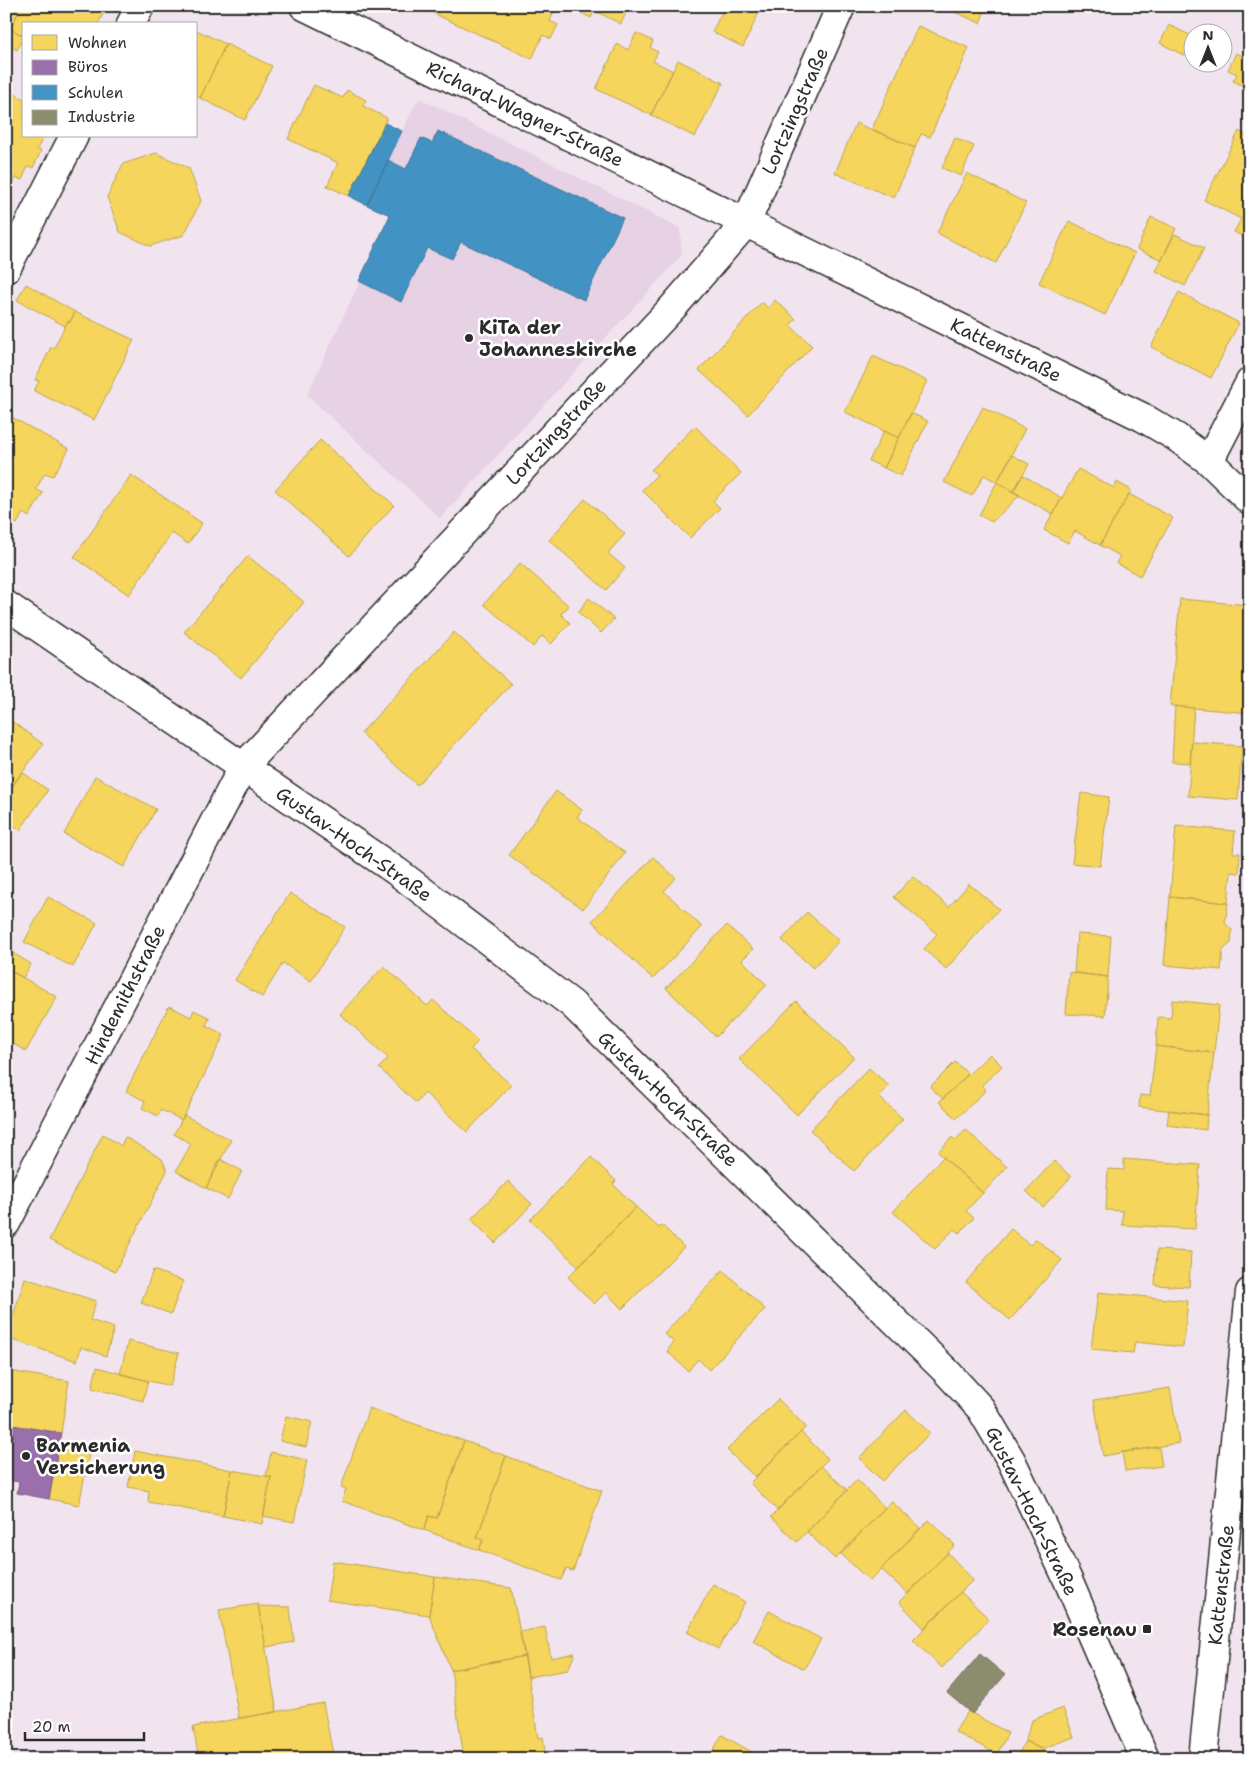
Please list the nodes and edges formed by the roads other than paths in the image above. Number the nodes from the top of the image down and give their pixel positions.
1 (140, 6) edge
2 (304, 6) edge
3 (841, 6) edge
4 (132, 22) edge
5 (73, 138) edge
6 (746, 223) junction
7 (6, 269) edge
8 (1250, 382) edge
9 (1209, 461) junction
10 (1250, 501) edge
11 (6, 605) edge
12 (243, 768) junction
13 (6, 1223) edge
14 (1250, 1292) edge
15 (1144, 1759) edge
16 (1203, 1759) edge

1 - 4 street
2 - 6 street, Richard-Wagner-Straße
3 - 6 street, Lortzingstraße
5 - 7 street
6 - 9 street, Kattenstraße
6 - 12 street, Lortzingstraße
8 - 9 street
9 - 10 street, Kattenstraße
11 - 12 street, Gustav-Hoch-Straße
12 - 13 street, Hindemithstraße
12 - 15 street, Gustav-Hoch-Straße
14 - 16 street, Kattenstraße

